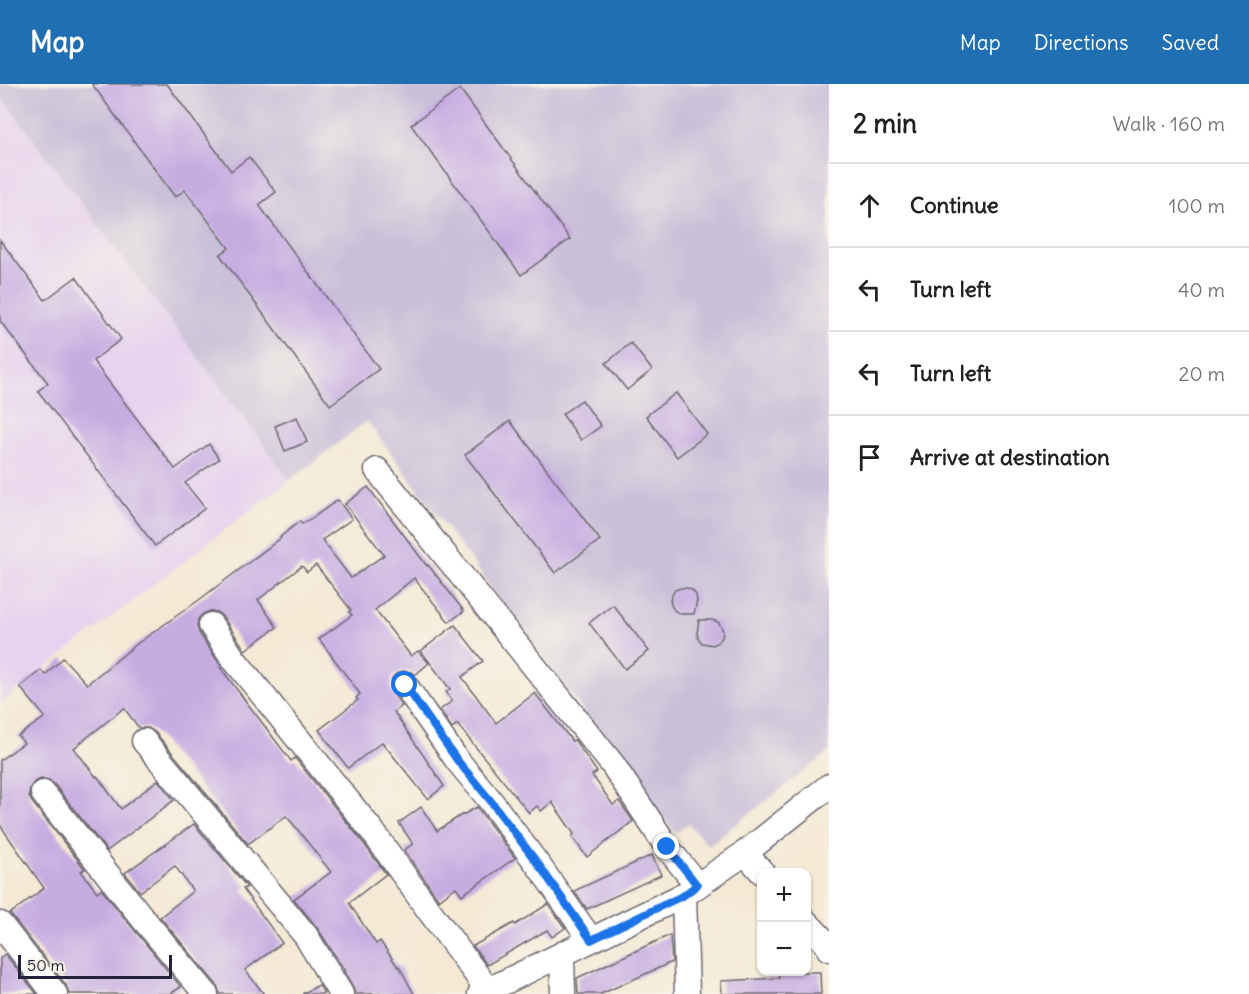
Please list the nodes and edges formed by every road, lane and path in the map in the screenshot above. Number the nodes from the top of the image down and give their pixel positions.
1 (377, 470) dead end
2 (211, 625) dead end
3 (405, 685) dead end
4 (144, 741) dead end
5 (829, 786) edge
6 (44, 793) dead end
7 (745, 854) junction
8 (758, 868) edge
9 (690, 890) junction
10 (0, 924) edge
11 (811, 926) edge
12 (591, 940) junction
13 (829, 949) edge
14 (562, 954) junction
15 (484, 992) edge
16 (55, 994) edge
17 (206, 994) edge
18 (341, 994) edge
19 (563, 994) edge
20 (687, 994) edge

1 - 9 street
2 - 15 street
3 - 12 street
4 - 18 street
5 - 7 street
6 - 17 street
7 - 8 street
7 - 9 street
9 - 12 street
9 - 20 street
10 - 16 street
11 - 13 street
12 - 14 street
14 - 15 street
14 - 19 street

